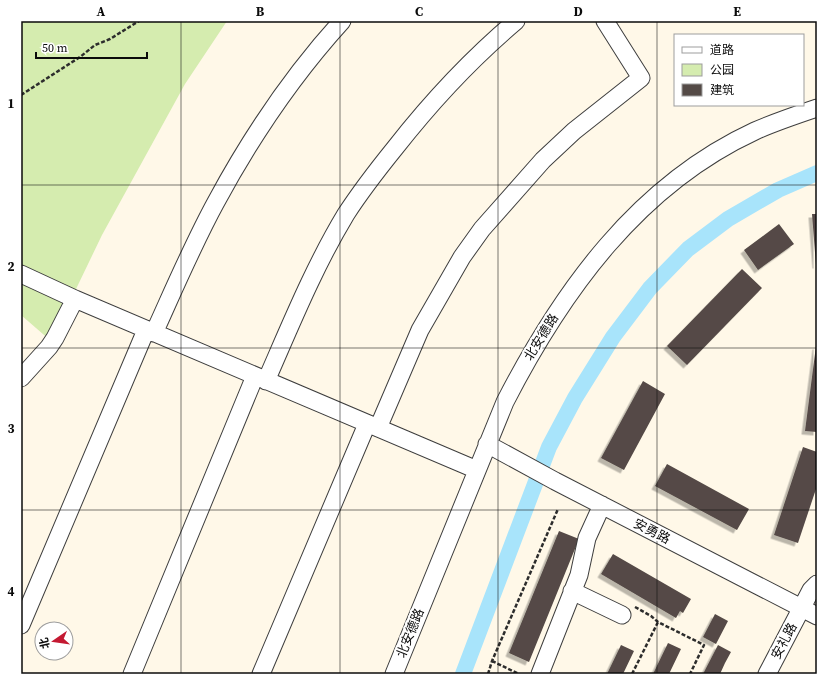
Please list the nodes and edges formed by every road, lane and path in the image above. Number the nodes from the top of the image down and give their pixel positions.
1 (139, 21) edge
2 (342, 21) edge
3 (516, 21) edge
4 (605, 21) edge
5 (21, 95) edge
6 (817, 108) edge
7 (21, 274) edge
8 (74, 299) junction
9 (150, 331) junction
10 (21, 378) edge
11 (261, 378) junction
12 (372, 426) junction
13 (487, 444) junction
14 (477, 470) junction
15 (602, 505) junction
16 (558, 509) dead end
17 (817, 584) edge
18 (572, 591) junction
19 (801, 608) junction
20 (627, 610) joint
21 (817, 616) edge
22 (658, 622) junction
23 (21, 625) edge
24 (492, 661) junction
25 (132, 674) edge
26 (261, 674) edge
27 (394, 674) edge
28 (488, 674) edge
29 (519, 674) edge
30 (540, 674) edge
31 (632, 674) edge
32 (690, 674) edge
33 (767, 674) edge

1 - 5 path
2 - 9 street
3 - 11 street
4 - 12 street
6 - 13 street, 北安德路
7 - 8 street
8 - 9 street
8 - 10 street
9 - 11 street
9 - 23 street
11 - 12 street
11 - 25 street
12 - 14 street
12 - 26 street
13 - 14 street, 北安德路
13 - 15 street, 安勇路
14 - 27 street, 北安德路
15 - 18 street
15 - 19 street, 安勇路
16 - 24 path
17 - 19 street, 安礼路
18 - 20 street
18 - 30 street
19 - 21 street, 安勇路
19 - 33 street, 安礼路
20 - 22 path
22 - 31 path
22 - 32 path
24 - 28 path
24 - 29 path

